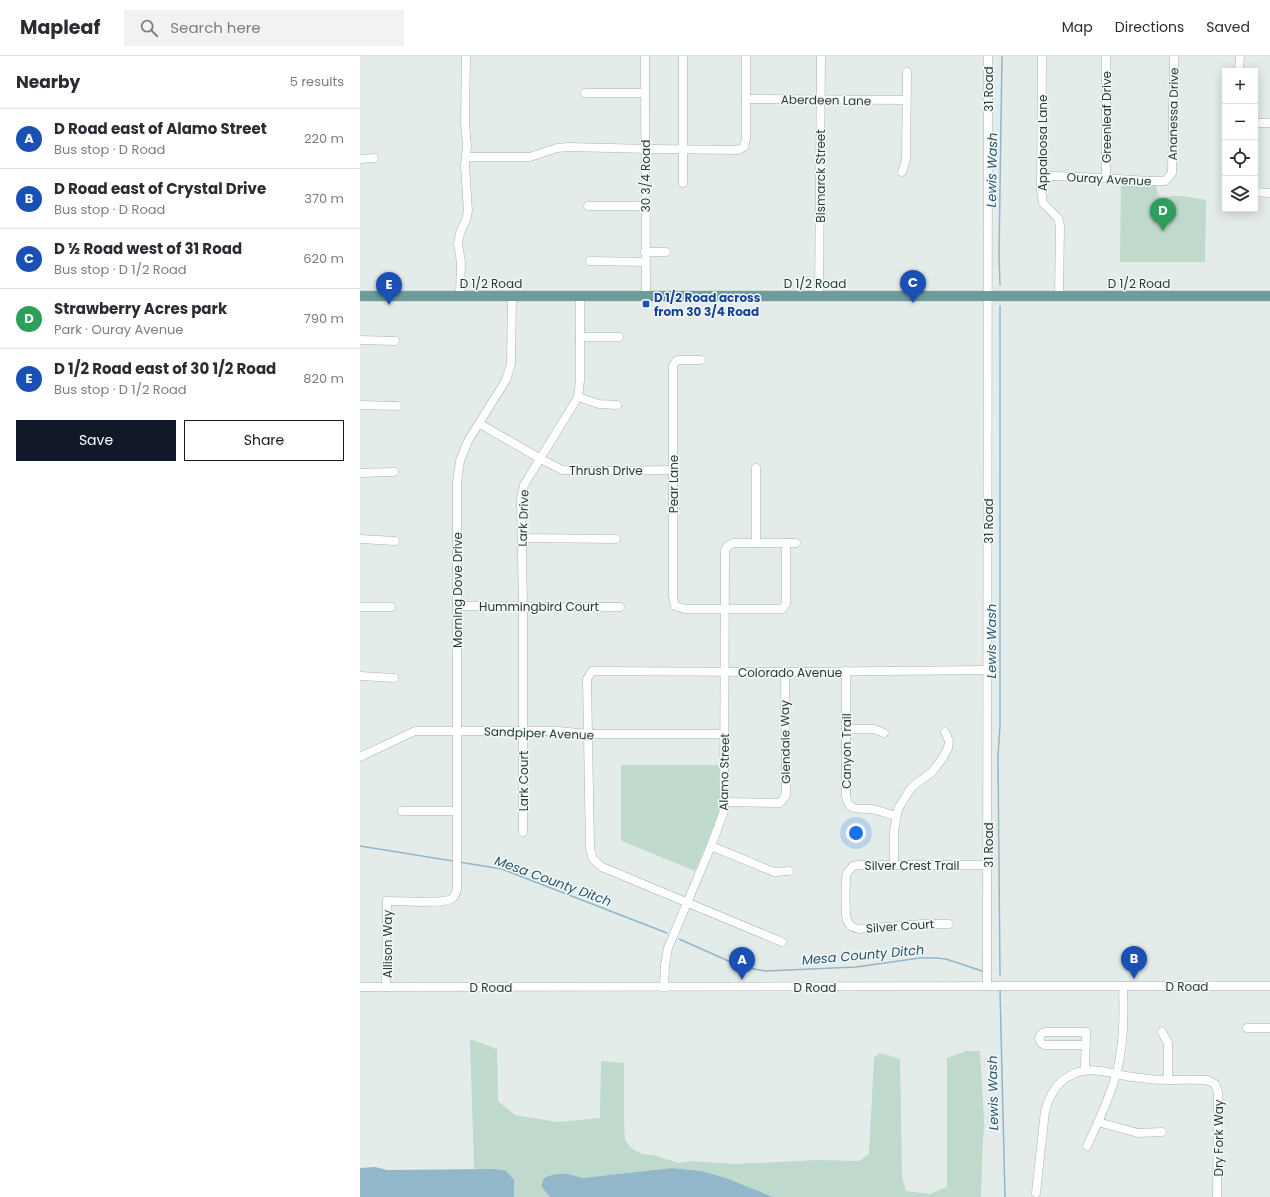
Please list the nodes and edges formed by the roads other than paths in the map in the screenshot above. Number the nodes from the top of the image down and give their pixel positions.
1 (466, 56) edge
2 (645, 56) edge
3 (683, 56) edge
4 (746, 56) edge
5 (821, 56) edge
6 (988, 56) edge
7 (1042, 56) edge
8 (1106, 56) edge
9 (1174, 56) edge
10 (1240, 56) edge
11 (1239, 68) edge
12 (907, 72) dead end
13 (586, 93) dead end
14 (645, 93) junction
15 (746, 99) junction
16 (820, 100) junction
17 (906, 100) junction
18 (1258, 123) edge
19 (1270, 123) edge
20 (645, 149) junction
21 (683, 150) junction
22 (466, 157) junction
23 (374, 158) dead end
24 (360, 159) edge
25 (902, 172) dead end
26 (1172, 173) joint
27 (1042, 176) junction
28 (1106, 178) junction
29 (684, 183) dead end
30 (1258, 192) edge
31 (1270, 193) edge
32 (588, 206) dead end
33 (645, 206) junction
34 (645, 252) junction
35 (666, 252) dead end
36 (590, 261) dead end
37 (645, 262) junction
38 (819, 295) junction
39 (360, 296) edge
40 (460, 296) junction
41 (512, 296) junction
42 (580, 296) junction
43 (646, 296) junction
44 (988, 296) junction
45 (1059, 296) junction
46 (1270, 296) edge
47 (619, 337) dead end
48 (580, 338) junction
49 (360, 340) edge
50 (396, 341) dead end
51 (701, 360) dead end
52 (578, 397) junction
53 (360, 405) edge
54 (617, 405) dead end
55 (397, 406) dead end
56 (480, 424) junction
57 (539, 458) junction
58 (756, 468) dead end
59 (673, 470) junction
60 (394, 472) dead end
61 (360, 473) edge
62 (522, 538) junction
63 (360, 539) edge
64 (616, 539) dead end
65 (395, 540) dead end
66 (756, 543) junction
67 (786, 543) junction
68 (796, 543) dead end
69 (457, 606) junction
70 (524, 606) junction
71 (360, 607) edge
72 (391, 607) dead end
73 (620, 607) dead end
74 (725, 610) junction
75 (987, 670) junction
76 (724, 672) junction
77 (785, 672) junction
78 (846, 672) junction
79 (360, 676) edge
80 (394, 678) dead end
81 (846, 729) junction
82 (457, 731) junction
83 (523, 731) junction
84 (945, 732) dead end
85 (884, 733) dead end
86 (588, 734) junction
87 (724, 734) junction
88 (360, 757) edge
89 (724, 802) junction
90 (402, 811) dead end
91 (457, 811) junction
92 (896, 816) junction
93 (523, 832) dead end
94 (711, 846) junction
95 (894, 865) junction
96 (988, 865) junction
97 (789, 871) dead end
98 (387, 901) joint
99 (687, 903) junction
100 (949, 924) dead end
101 (851, 926) joint
102 (782, 942) dead end
103 (987, 986) junction
104 (1123, 986) junction
105 (1270, 986) edge
106 (360, 987) edge
107 (386, 987) junction
108 (664, 987) junction
109 (1247, 1028) dead end
110 (1270, 1028) edge
111 (1162, 1032) dead end
112 (1085, 1045) junction
113 (1085, 1070) junction
114 (1116, 1074) junction
115 (1168, 1080) junction
116 (1098, 1122) junction
117 (1162, 1132) dead end
118 (1087, 1146) dead end
119 (1036, 1193) dead end
120 (1217, 1197) edge

1 - 22 street
2 - 14 street, 30 3/4 Road
3 - 21 street
4 - 15 street
5 - 16 street, Bismarck Street
6 - 44 street, 31 Road
7 - 27 street, Appaloosa Lane
8 - 28 street, Greenleaf Drive
9 - 26 street, Ananessa Drive
10 - 11 street
12 - 17 street
13 - 14 street
14 - 20 street, 30 3/4 Road
15 - 16 street, Aberdeen Lane
15 - 21 street
16 - 17 street, Aberdeen Lane
16 - 38 street, Bismarck Street
17 - 25 street
18 - 19 street
20 - 21 street
20 - 22 street
20 - 33 street, 30 3/4 Road
21 - 29 street
22 - 40 street
23 - 24 street
26 - 28 street, Ouray Avenue
27 - 28 street, Ouray Avenue
27 - 45 street, Appaloosa Lane
30 - 31 street
32 - 33 street
33 - 34 street, 30 3/4 Road
34 - 35 street
34 - 37 street, 30 3/4 Road
36 - 37 street
37 - 43 street, 30 3/4 Road
38 - 43 main road, D 1/2 Road
38 - 44 main road, D 1/2 Road
39 - 40 main road, D 1/2 Road
40 - 41 main road, D 1/2 Road
41 - 42 main road, D 1/2 Road
41 - 56 street, Morning Dove Drive
42 - 43 main road, D 1/2 Road
42 - 48 street, Lark Drive
44 - 45 main road, D 1/2 Road
44 - 75 street, 31 Road
45 - 46 main road, D 1/2 Road
47 - 48 street
48 - 52 street, Lark Drive
49 - 50 street
51 - 59 street, Pear Lane
52 - 54 street
52 - 57 street, Lark Drive
53 - 55 street
56 - 57 street, Thrush Drive
56 - 69 street, Morning Dove Drive
57 - 59 street, Thrush Drive
57 - 62 street, Lark Drive
58 - 66 street
59 - 74 street, Pear Lane
60 - 61 street
62 - 64 street
62 - 70 street, Lark Drive
63 - 65 street
66 - 67 street
66 - 74 street, Alamo Street
67 - 68 street
67 - 74 street
69 - 70 street, Hummingbird Court
69 - 82 street, Morning Dove Drive
70 - 73 street, Hummingbird Court
70 - 83 street, Lark Drive
71 - 72 street
74 - 76 street, Alamo Street
75 - 78 street, Colorado Avenue
75 - 96 street, 31 Road
76 - 77 street, Colorado Avenue
76 - 86 street, Colorado Avenue
76 - 87 street, Alamo Street
77 - 78 street, Colorado Avenue
77 - 89 street, Glendale Way
78 - 81 street, Canyon Trail
79 - 80 street
81 - 85 street
81 - 92 street, Canyon Trail
82 - 83 street, Sandpiper Avenue
82 - 88 street, Sandpiper Avenue
82 - 91 street, Morning Dove Drive
83 - 86 street, Sandpiper Avenue
83 - 93 street, Lark Court
84 - 92 street
86 - 87 street, Sandpiper Avenue
86 - 99 street
87 - 89 street, Alamo Street
89 - 94 street, Alamo Street
90 - 91 street
91 - 98 street, Morning Dove Drive
92 - 95 street
94 - 97 street
94 - 99 street, Alamo Street
95 - 96 street, Silver Crest Trail
95 - 101 street, Silver Crest Trail
96 - 103 street, 31 Road
98 - 107 street, Allison Way
99 - 102 street
99 - 108 street, Alamo Street
100 - 101 street, Silver Court
103 - 104 street, D Road
103 - 108 street, D Road
104 - 105 street, D Road
104 - 114 street
106 - 107 street, D Road
107 - 108 street, D Road
109 - 110 street
111 - 115 street
112 - 112 street
112 - 113 street
113 - 114 street, Dry Fork Way
113 - 119 street
114 - 115 street, Dry Fork Way
114 - 116 street
115 - 120 street, Dry Fork Way
116 - 117 street
116 - 118 street

